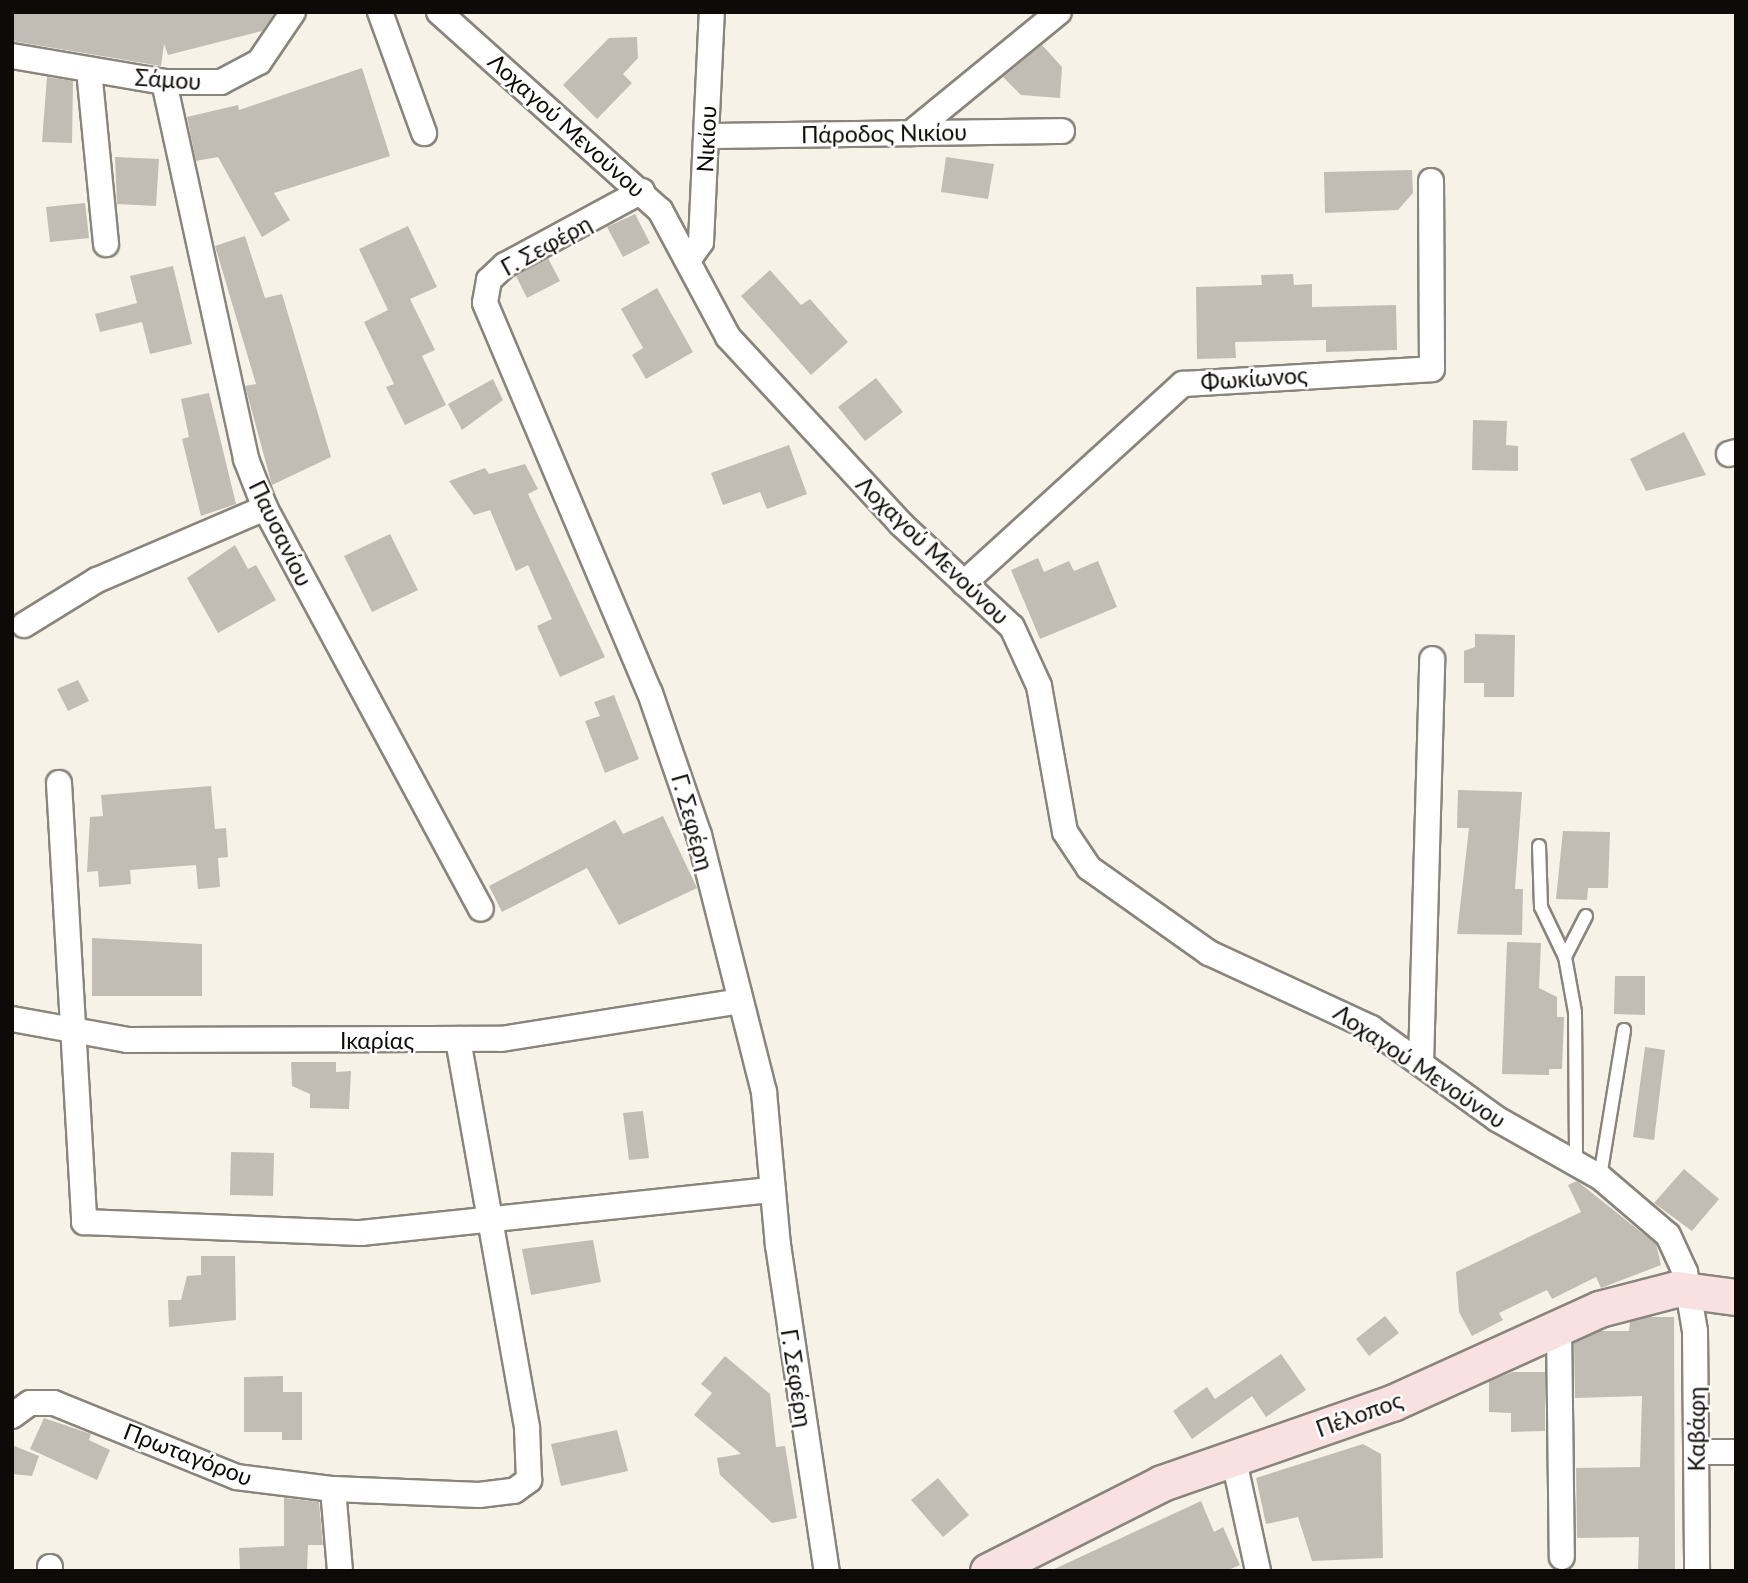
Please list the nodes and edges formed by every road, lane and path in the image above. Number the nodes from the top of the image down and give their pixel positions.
1 (293, 12) edge
2 (380, 12) edge
3 (439, 12) edge
4 (712, 12) edge
5 (1059, 12) edge
6 (12, 56) edge
7 (89, 70) junction
8 (164, 82) junction
9 (1062, 131) dead end
10 (424, 133) dead end
11 (911, 133) junction
12 (707, 136) junction
13 (1431, 181) dead end
14 (642, 191) junction
15 (106, 244) dead end
16 (689, 260) junction
17 (265, 508) junction
18 (964, 583) junction
19 (24, 625) dead end
20 (1432, 659) dead end
21 (59, 783) dead end
22 (1539, 846) dead end
23 (481, 909) dead end
24 (1586, 916) dead end
25 (1565, 957) junction
26 (740, 1001) junction
27 (12, 1019) edge
28 (1624, 1030) dead end
29 (75, 1034) junction
30 (458, 1039) junction
31 (1421, 1063) junction
32 (1576, 1162) junction
33 (1600, 1177) junction
34 (773, 1190) junction
35 (488, 1223) junction
36 (1689, 1289) junction
37 (1736, 1297) edge
38 (1559, 1326) junction
39 (12, 1416) edge
40 (1696, 1452) junction
41 (1736, 1452) edge
42 (1233, 1456) junction
43 (333, 1489) junction
44 (1562, 1557) dead end
45 (340, 1571) edge
46 (827, 1571) edge
47 (988, 1571) edge
48 (1258, 1571) edge
49 (1697, 1571) edge

1 - 8 street, Σάμου
2 - 10 street
3 - 14 street, Λοχαγού Μενούνου
4 - 12 street, Νικίου
5 - 11 street
6 - 7 street, Σάμου
7 - 8 street, Σάμου
7 - 15 street
8 - 17 street, Παυσανίου
9 - 11 street, Πάροδος Νικίου
11 - 12 street, Πάροδος Νικίου
12 - 16 street, Νικίου
13 - 18 street, Φωκίωνος
14 - 16 street, Λοχαγού Μενούνου
14 - 26 street, Γ. Σεφέρη
16 - 18 street, Λοχαγού Μενούνου
17 - 19 street
17 - 23 street, Παυσανίου
18 - 31 street, Λοχαγού Μενούνου
20 - 31 street
21 - 29 street
22 - 25 lane
24 - 25 lane
25 - 32 lane
26 - 30 street, Ικαρίας
26 - 34 street, Γ. Σεφέρη
27 - 29 street, Ικαρίας
28 - 33 lane
29 - 30 street, Ικαρίας
29 - 35 street
30 - 35 street
31 - 32 street, Λοχαγού Μενούνου
32 - 33 street, Λοχαγού Μενούνου
33 - 36 street, Λοχαγού Μενούνου
34 - 35 street
34 - 46 street, Γ. Σεφέρη
35 - 43 street, Πρωταγόρου
36 - 37 street, Πέλοπος
36 - 38 street, Πέλοπος
36 - 40 street, Καβάφη
38 - 42 street, Πέλοπος
38 - 44 street
39 - 43 street, Πρωταγόρου
40 - 41 street
40 - 49 street, Καβάφη
42 - 47 street, Πέλοπος
42 - 48 street
43 - 45 street

